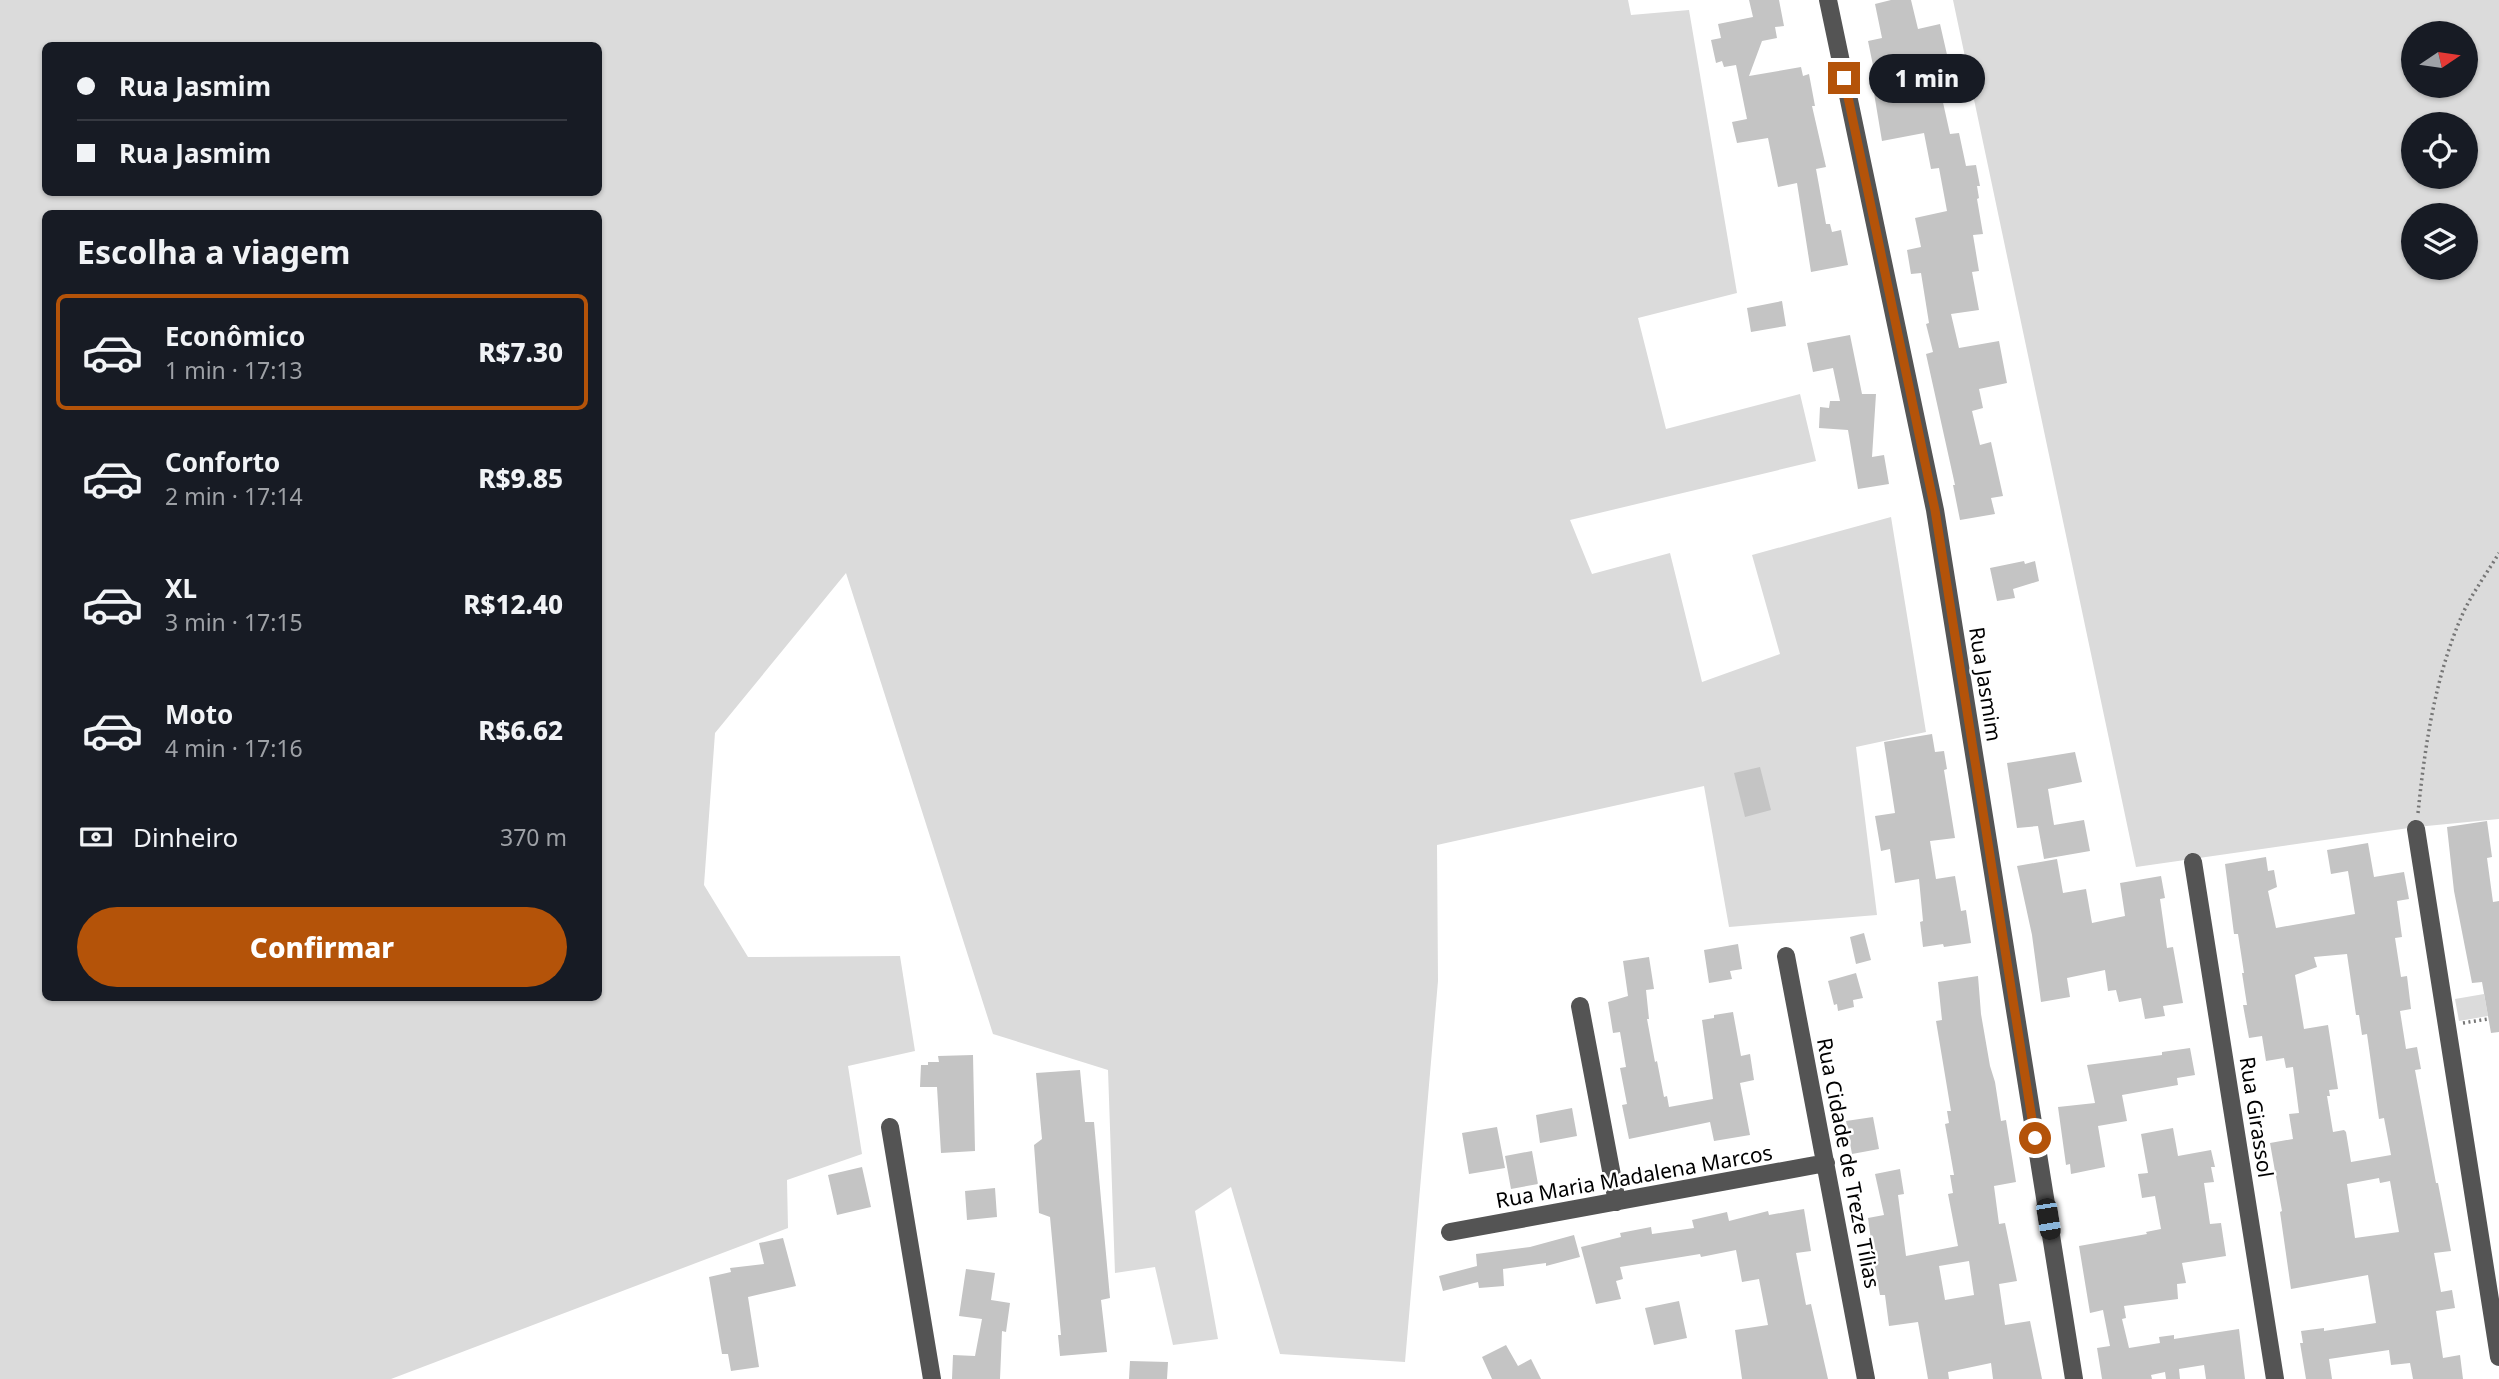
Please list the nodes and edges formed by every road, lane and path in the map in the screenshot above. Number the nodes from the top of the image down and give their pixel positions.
1 (1828, 0) edge
2 (2499, 553) edge
3 (2416, 829) joint
4 (2193, 862) dead end
5 (1786, 956) dead end
6 (1580, 1006) dead end
7 (2488, 1019) dead end
8 (2447, 1025) junction
9 (890, 1127) dead end
10 (1826, 1163) junction
11 (1617, 1202) junction
12 (1450, 1232) dead end
13 (2499, 1357) edge
14 (932, 1379) edge
15 (1866, 1379) edge
16 (2074, 1379) edge
17 (2275, 1379) edge

1 - 16 street, Rua Jasmim
2 - 3 path
3 - 8 street
4 - 17 street, Rua Girassol
5 - 10 street, Rua Cidade de Treze Tílias
6 - 11 street
7 - 8 path
8 - 13 street
9 - 14 street
10 - 11 street, Rua Maria Madalena Marcos
10 - 15 street, Rua Cidade de Treze Tílias
11 - 12 street, Rua Maria Madalena Marcos

